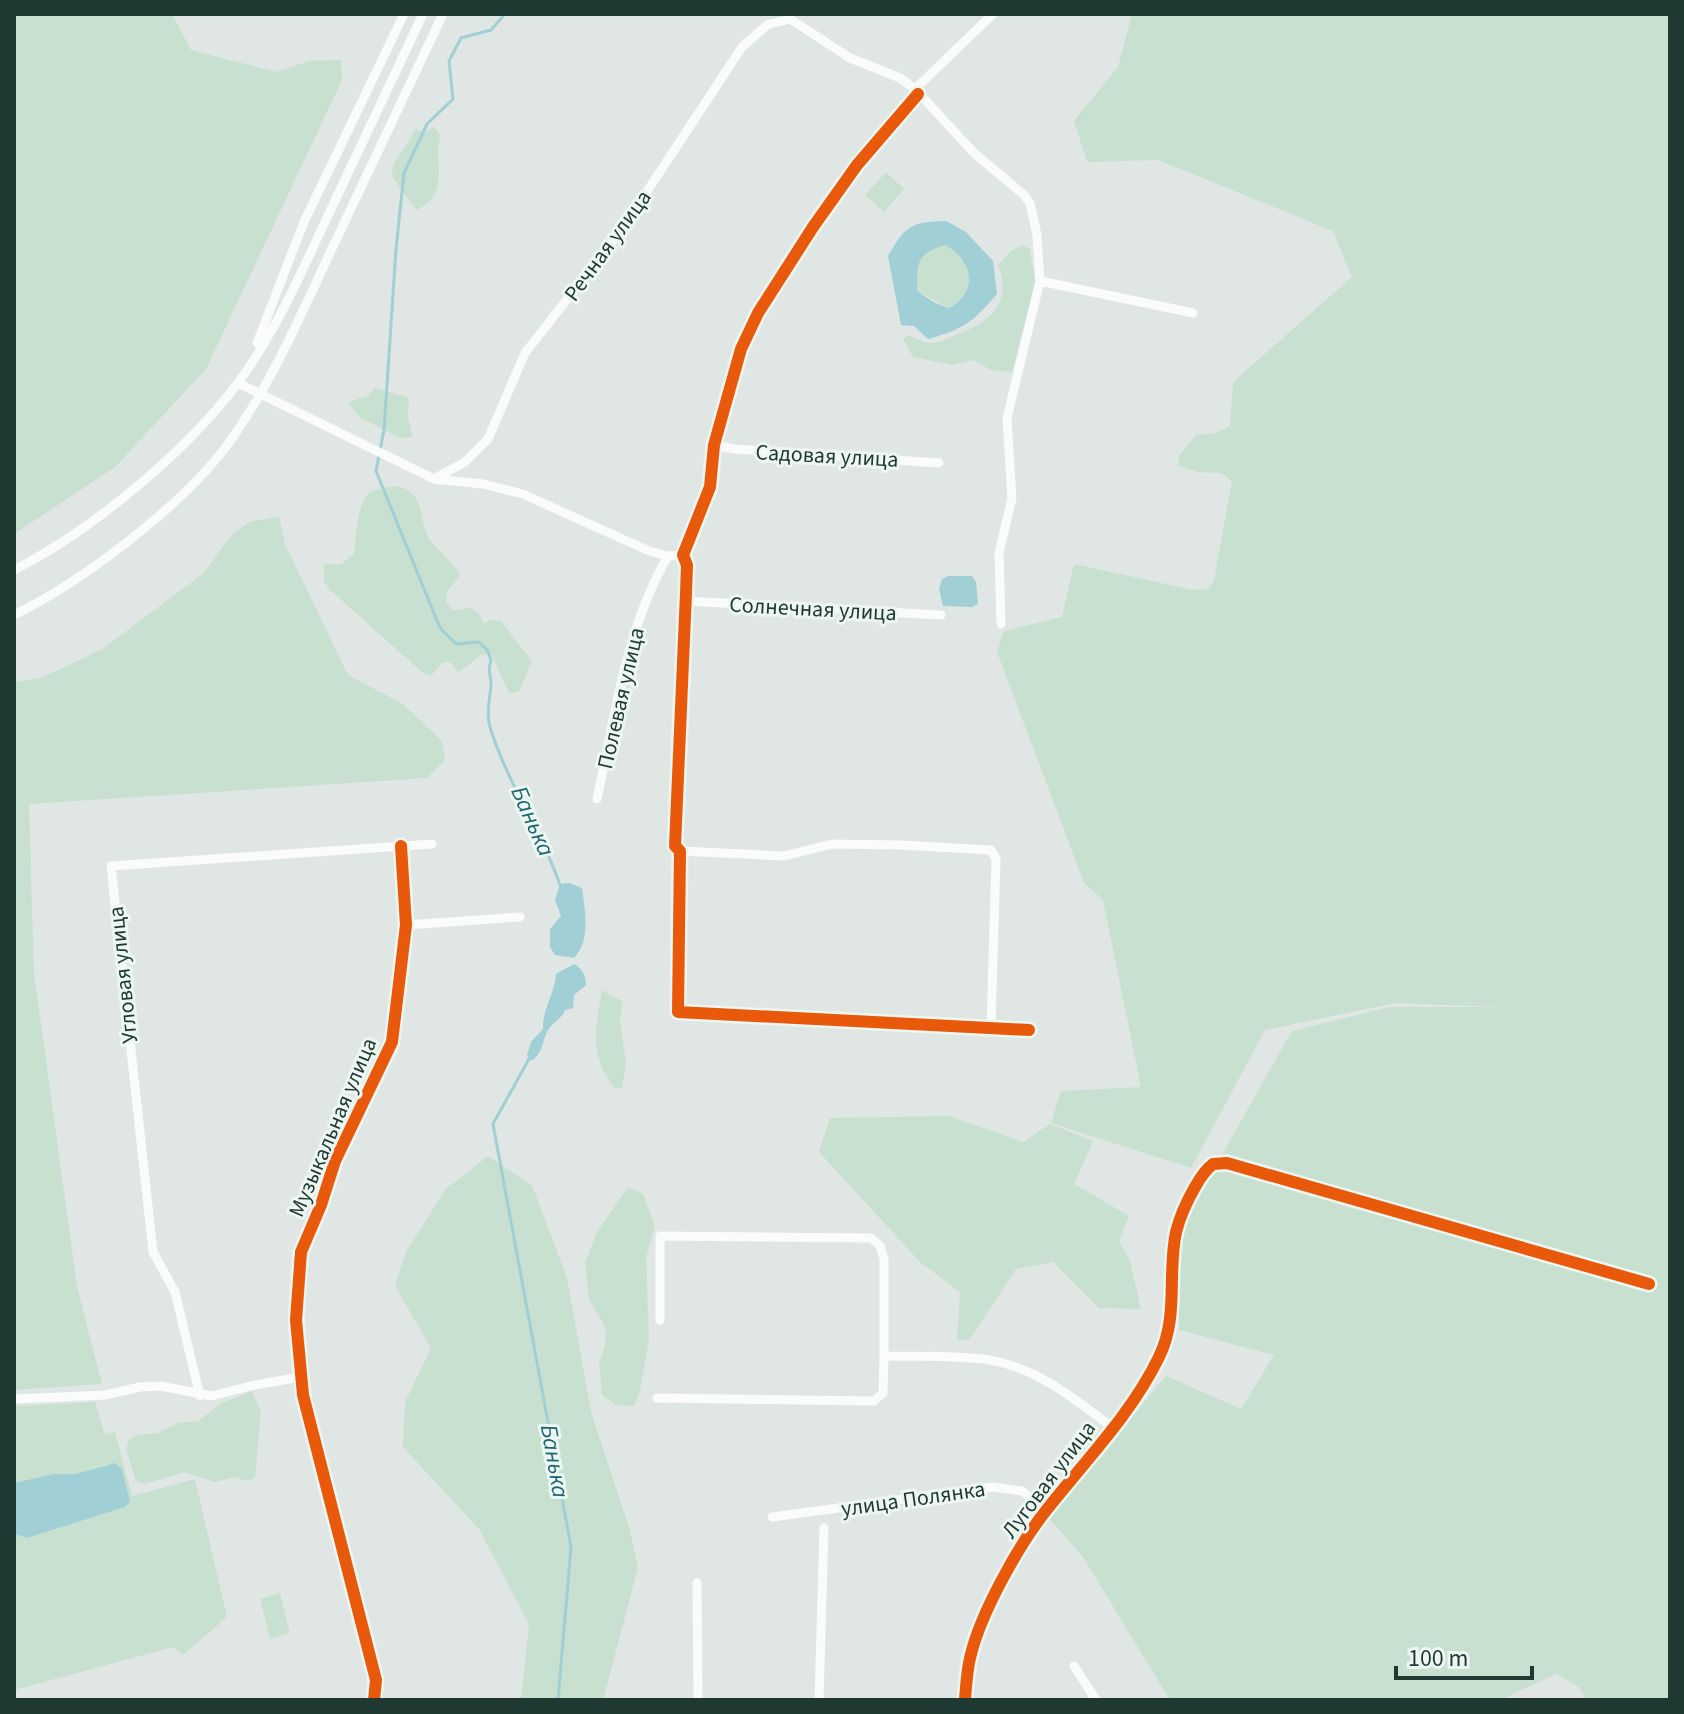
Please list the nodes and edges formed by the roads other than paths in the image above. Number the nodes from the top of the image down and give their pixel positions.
1 (404, 14) edge
2 (423, 14) edge
3 (443, 14) edge
4 (993, 14) edge
5 (916, 92) junction
6 (1040, 281) junction
7 (1193, 313) dead end
8 (246, 372) junction
9 (238, 383) junction
10 (260, 395) junction
11 (714, 445) junction
12 (939, 463) dead end
13 (434, 479) junction
14 (683, 555) junction
15 (668, 556) junction
16 (14, 570) edge
17 (686, 601) junction
18 (14, 615) edge
19 (941, 615) dead end
20 (1001, 624) dead end
21 (597, 799) dead end
22 (432, 844) dead end
23 (401, 846) junction
24 (680, 851) junction
25 (520, 917) dead end
26 (406, 925) junction
27 (991, 1027) junction
28 (1029, 1030) dead end
29 (1649, 1284) dead end
30 (660, 1320) dead end
31 (884, 1356) junction
32 (300, 1377) junction
33 (200, 1396) junction
34 (657, 1398) dead end
35 (14, 1399) edge
36 (1113, 1428) junction
37 (1046, 1510) junction
38 (772, 1517) dead end
39 (824, 1528) dead end
40 (697, 1583) dead end
41 (1074, 1666) dead end
42 (374, 1700) edge
43 (698, 1700) edge
44 (819, 1700) edge
45 (965, 1700) edge
46 (1096, 1700) edge

1 - 8 street
2 - 8 street
3 - 10 street
4 - 5 street
5 - 6 street
5 - 11 street
5 - 13 street, Речная улица
6 - 7 street
6 - 20 street
8 - 9 street
9 - 10 street
9 - 16 street
10 - 13 street
10 - 18 street
11 - 12 street, Садовая улица
11 - 14 street
13 - 15 street
14 - 15 street
14 - 17 street
15 - 21 street, Полевая улица
17 - 19 street, Солнечная улица
17 - 24 street
22 - 23 street, Угловая улица
23 - 26 street, Музыкальная улица
23 - 33 street, Угловая улица
24 - 27 street
24 - 27 street
25 - 26 street
26 - 32 street, Музыкальная улица
27 - 28 street
29 - 36 street, Луговая улица
30 - 31 street
31 - 34 street
31 - 36 street
32 - 33 street
32 - 42 street, Музыкальная улица
33 - 35 street
36 - 37 street, Луговая улица
37 - 38 street, улица Полянка
37 - 45 street, Луговая улица
39 - 44 street
40 - 43 street
41 - 46 street

